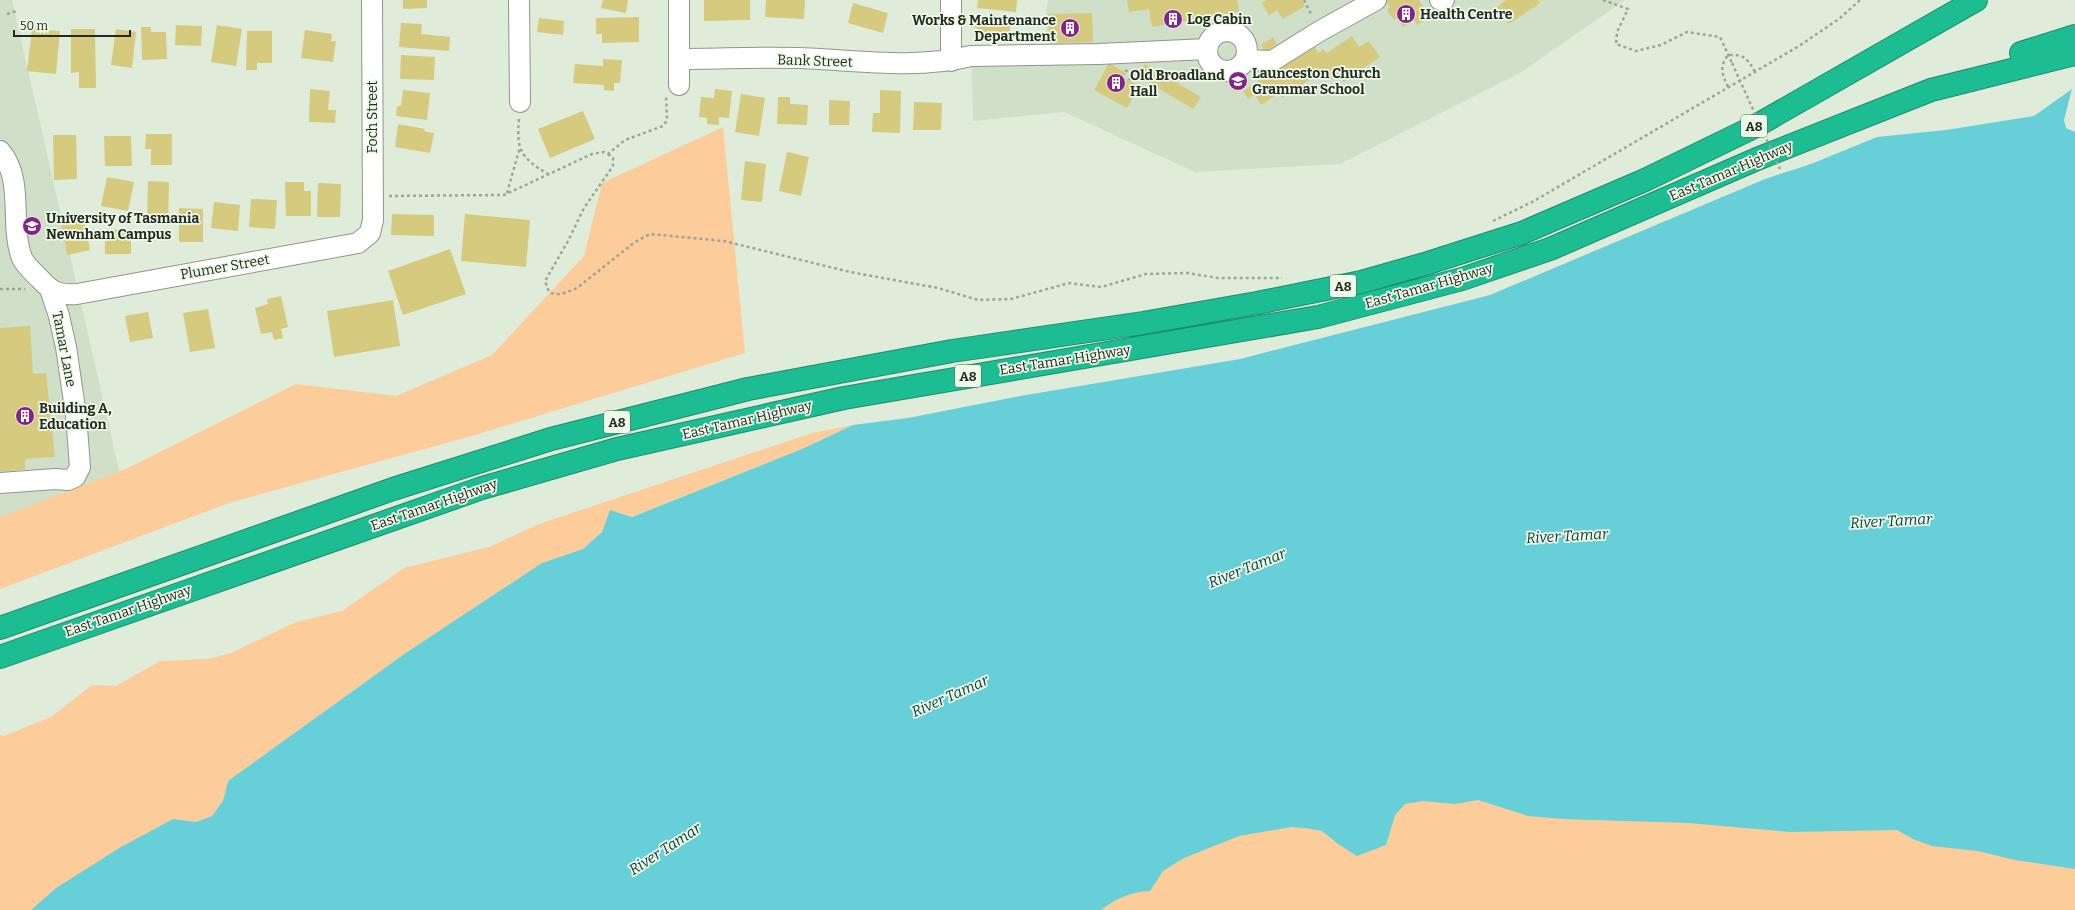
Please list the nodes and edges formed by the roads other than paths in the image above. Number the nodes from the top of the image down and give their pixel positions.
1 (372, 0) edge
2 (519, 0) edge
3 (679, 0) edge
4 (951, 0) edge
5 (1376, 0) edge
6 (1440, 0) edge
7 (1444, 0) edge
8 (1976, 0) edge
9 (2075, 36) edge
10 (1207, 49) junction
11 (2075, 54) edge
12 (680, 59) junction
13 (1245, 60) junction
14 (951, 61) junction
15 (672, 88) road end
16 (1931, 90) junction
17 (520, 102) road end
18 (0, 151) edge
19 (370, 233) joint
20 (50, 289) junction
21 (0, 483) edge
22 (0, 628) edge
23 (0, 657) edge

1 - 19 street, Foch Street
2 - 17 street
3 - 12 street
4 - 14 street
5 - 13 street
6 - 7 street
8 - 22 highway, East Tamar Highway / A8
9 - 16 highway, A8
10 - 13 street
10 - 13 street
10 - 14 street, Bank Street
11 - 16 highway, East Tamar Highway / A8
12 - 14 street, Bank Street
12 - 15 street
16 - 23 highway, East Tamar Highway / A8
18 - 20 street
19 - 20 street, Plumer Street
20 - 21 street, Tamar Lane

